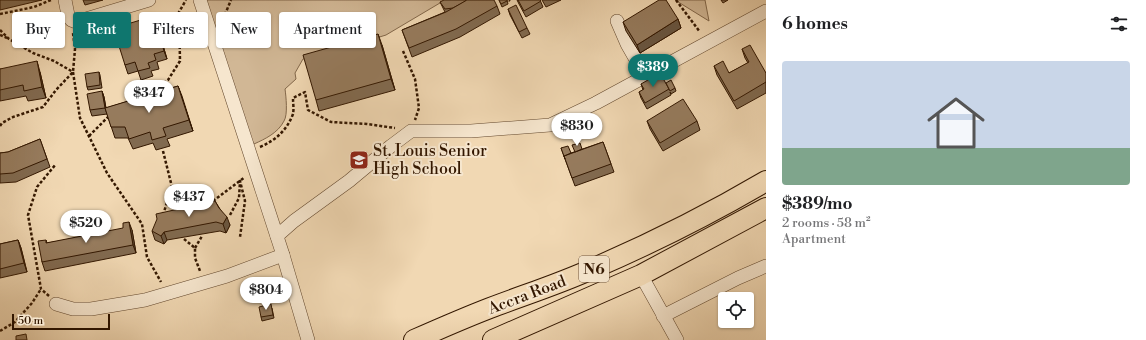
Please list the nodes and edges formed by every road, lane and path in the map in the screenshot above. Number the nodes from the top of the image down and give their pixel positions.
1 (51, 0) edge
2 (65, 0) edge
3 (149, 0) edge
4 (186, 0) edge
5 (200, 0) edge
6 (231, 0) edge
7 (676, 0) edge
8 (766, 11) edge
9 (0, 14) edge
10 (71, 20) junction
11 (616, 21) dead end
12 (0, 30) edge
13 (0, 35) edge
14 (9, 40) junction
15 (214, 42) junction
16 (708, 42) junction
17 (403, 51) dead end
18 (73, 72) junction
19 (651, 73) junction
20 (133, 100) edge
21 (114, 112) edge
22 (0, 126) edge
23 (411, 131) junction
24 (89, 136) junction
25 (248, 148) junction
26 (163, 151) dead end
27 (56, 164) dead end
28 (255, 170) junction
29 (240, 181) junction
30 (766, 181) edge
31 (172, 187) junction
32 (213, 201) edge
33 (766, 208) edge
34 (195, 212) edge
35 (230, 215) dead end
36 (162, 218) edge
37 (202, 236) dead end
38 (277, 236) junction
39 (240, 237) dead end
40 (184, 239) dead end
41 (195, 248) junction
42 (283, 256) junction
43 (766, 266) edge
44 (641, 275) junction
45 (206, 282) junction
46 (41, 289) junction
47 (168, 293) junction
48 (56, 304) joint
49 (663, 316) junction
50 (0, 331) edge
51 (308, 340) edge
52 (414, 340) edge
53 (493, 340) edge
54 (677, 340) edge

1 - 9 path
2 - 10 street
3 - 10 street
4 - 20 path
5 - 15 street
6 - 15 path
7 - 16 path
8 - 16 street
10 - 18 path
11 - 19 street
12 - 14 path
13 - 14 path
14 - 18 path
15 - 25 street
16 - 19 street
17 - 23 path
18 - 22 path
18 - 24 path
19 - 23 street
21 - 24 path
23 - 25 path
23 - 38 street
24 - 47 path
25 - 28 street
26 - 31 path
27 - 46 path
28 - 29 path
28 - 38 street
29 - 32 path
29 - 35 path
29 - 39 path
30 - 52 highway, Accra Road / N6
31 - 34 path
31 - 36 path
33 - 44 highway, Accra Road / N6
37 - 41 path
38 - 42 street
40 - 41 path
41 - 45 path
42 - 45 street
42 - 51 street
43 - 49 street
44 - 49 street
44 - 53 highway, Accra Road / N6
45 - 47 street
46 - 48 path
46 - 50 path
47 - 48 street
49 - 54 street

